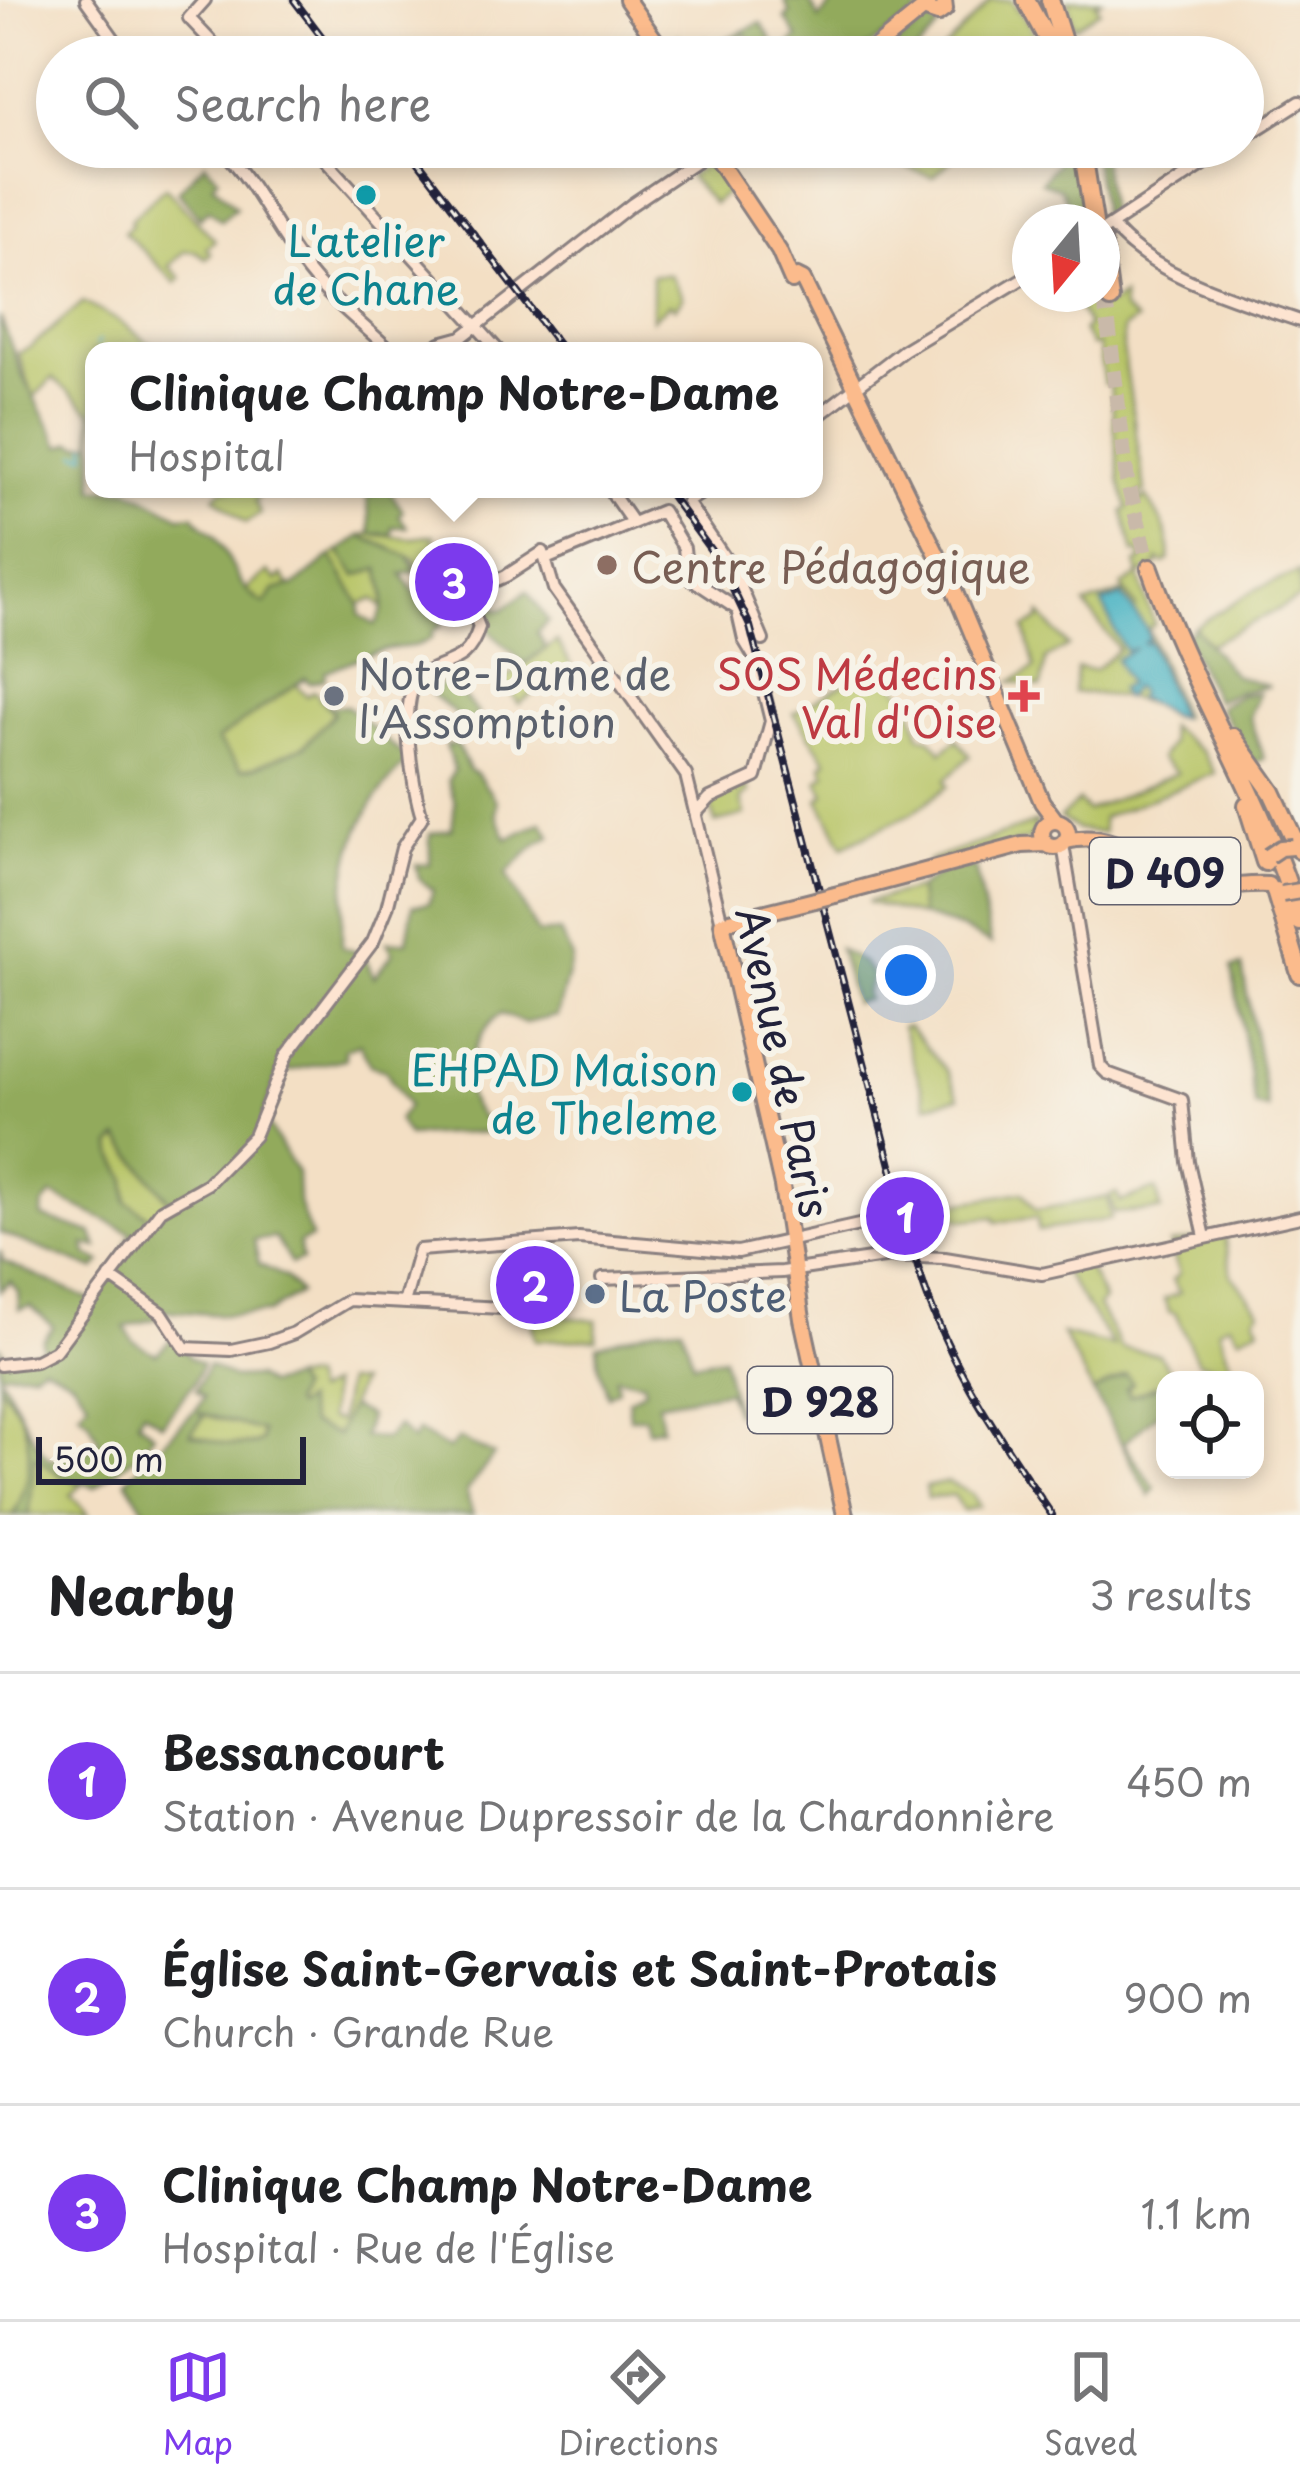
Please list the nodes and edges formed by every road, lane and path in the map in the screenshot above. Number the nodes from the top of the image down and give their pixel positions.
1 (86, 0) edge
2 (205, 0) edge
3 (630, 0) edge
4 (1026, 0) edge
5 (1041, 0) edge
6 (1054, 0) edge
7 (937, 4) edge
8 (112, 36) edge
9 (206, 36) edge
10 (655, 36) edge
11 (896, 36) edge
12 (1050, 36) edge
13 (1056, 36) edge
14 (1060, 36) edge
15 (1300, 100) edge
16 (1264, 124) edge
17 (239, 168) edge
18 (333, 168) edge
19 (693, 168) edge
20 (729, 168) edge
21 (1091, 168) edge
22 (1197, 168) edge
23 (1099, 204) edge
24 (1120, 217) edge
25 (1120, 239) edge
26 (1012, 285) edge
27 (1300, 321) edge
28 (475, 322) junction
29 (382, 342) edge
30 (456, 342) edge
31 (492, 342) edge
32 (855, 388) junction
33 (823, 411) edge
34 (615, 498) edge
35 (693, 498) edge
36 (632, 522) junction
37 (545, 555) junction
38 (752, 649) junction
39 (1219, 718) junction
40 (1223, 739) junction
41 (697, 805) junction
42 (1055, 836) junction
43 (1297, 849) edge
44 (1265, 862) junction
45 (1275, 890) junction
46 (1300, 891) edge
47 (1300, 900) edge
48 (1300, 922) edge
49 (722, 923) junction
50 (1300, 974) edge
51 (1300, 1217) edge
52 (1205, 1237) junction
53 (790, 1240) junction
54 (902, 1256) junction
55 (794, 1269) junction
56 (544, 1274) dead end
57 (110, 1277) junction
58 (602, 1279) dead end
59 (404, 1303) junction
60 (0, 1365) edge
61 (845, 1515) edge

1 - 8 street
2 - 9 street
3 - 10 main road
4 - 12 highway
5 - 13 highway
6 - 14 highway
7 - 11 main road
15 - 16 street
17 - 29 street
18 - 28 street
19 - 28 street
20 - 32 main road
21 - 23 highway
22 - 24 street
25 - 27 street
26 - 32 street
28 - 30 street
28 - 31 street
32 - 33 street
32 - 42 main road
34 - 36 street
35 - 38 street
36 - 37 street
36 - 38 street
37 - 41 street, D 928
37 - 57 street
38 - 41 street
39 - 40 highway
39 - 43 highway
39 - 47 highway
40 - 44 highway
40 - 48 highway
41 - 49 street, Avenue de Paris / D 928
42 - 44 main road, D 409
42 - 45 main road, D 409
42 - 49 main road, D 409, bridge
42 - 52 street
43 - 44 main road, bridge
44 - 45 main road
45 - 46 main road, bridge
45 - 50 highway
49 - 53 main road, Avenue de Paris / D 928
51 - 52 street
52 - 54 street
53 - 54 street
53 - 55 main road, Avenue de Paris / D 928
53 - 59 street
54 - 55 street
55 - 58 street
55 - 61 main road, D 928
56 - 59 street
57 - 59 street
57 - 60 street

